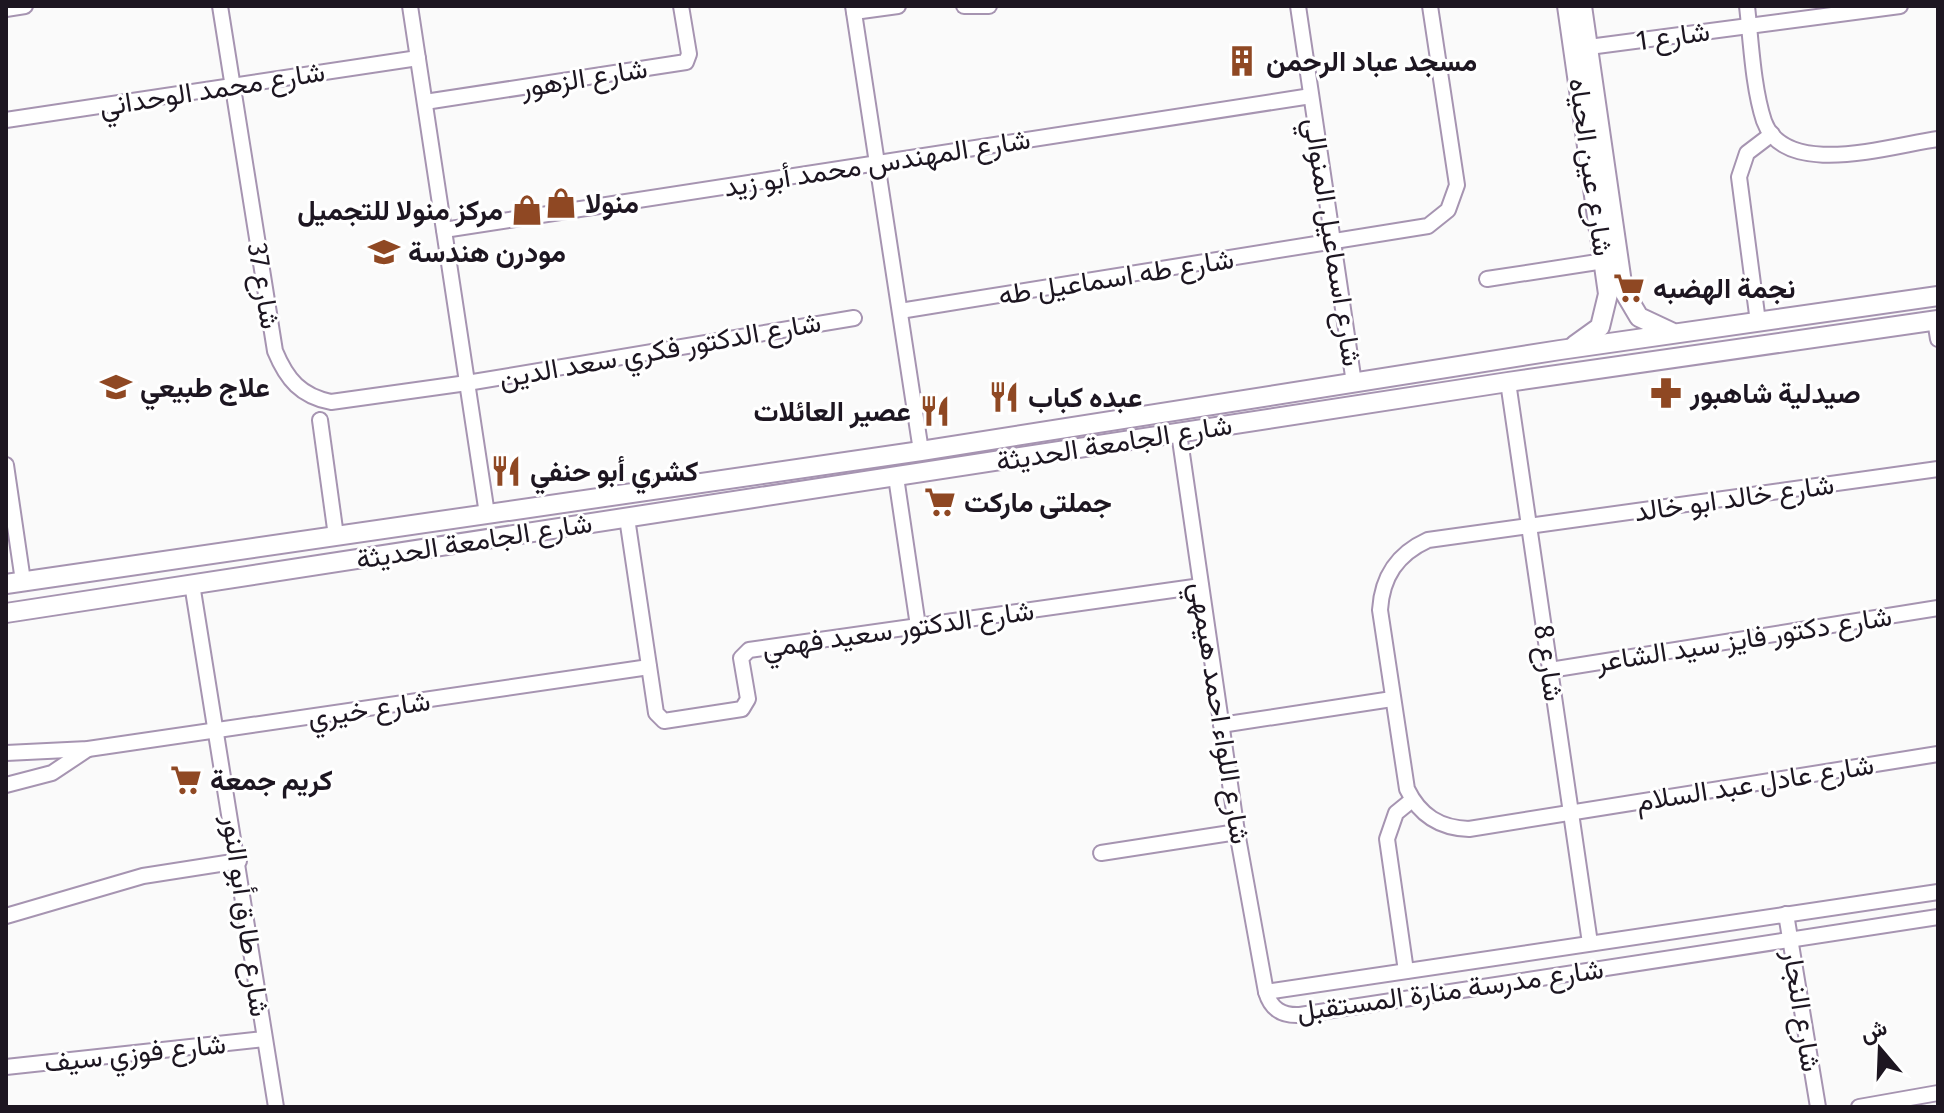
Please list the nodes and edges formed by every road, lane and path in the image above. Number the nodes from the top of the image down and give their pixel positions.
1 (25, 6) edge
2 (220, 6) edge
3 (410, 6) edge
4 (681, 6) edge
5 (898, 6) edge
6 (964, 6) edge
7 (989, 6) edge
8 (1298, 6) edge
9 (1430, 6) edge
10 (1567, 6) edge
11 (1582, 6) edge
12 (1747, 6) edge
13 (1893, 7) edge
14 (6, 9) edge
15 (854, 9) edge
16 (1749, 26) junction
17 (1589, 47) junction
18 (418, 58) junction
19 (232, 86) junction
20 (1311, 96) junction
21 (425, 102) junction
22 (6, 120) edge
23 (1772, 134) junction
24 (1938, 139) edge
25 (877, 163) junction
26 (444, 230) junction
27 (1333, 243) junction
28 (1604, 261) junction
29 (1487, 279) dead end
30 (1938, 296) edge
31 (1857, 308) junction
32 (900, 311) junction
33 (854, 318) dead end
34 (1937, 320) edge
35 (1758, 322) junction
36 (1859, 331) junction
37 (1677, 333) junction
38 (1938, 339) edge
39 (1560, 350) junction
40 (1508, 382) junction
41 (467, 383) junction
42 (1354, 383) junction
43 (1302, 391) junction
44 (1304, 413) junction
45 (320, 420) dead end
46 (1179, 433) junction
47 (921, 451) junction
48 (6, 465) edge
49 (1938, 469) edge
50 (896, 477) junction
51 (678, 487) junction
52 (681, 510) junction
53 (487, 514) junction
54 (627, 518) junction
55 (1529, 528) junction
56 (336, 536) junction
57 (15, 582) edge
58 (192, 584) junction
59 (1201, 586) junction
60 (1938, 608) edge
61 (6, 613) edge
62 (918, 626) junction
63 (649, 667) junction
64 (1550, 670) junction
65 (1392, 699) junction
66 (1221, 725) junction
67 (217, 732) junction
68 (88, 749) junction
69 (6, 753) edge
70 (1938, 754) edge
71 (6, 785) edge
72 (1412, 800) junction
73 (1571, 813) junction
74 (1237, 832) junction
75 (1101, 853) dead end
76 (239, 861) junction
77 (1938, 892) edge
78 (1786, 914) junction
79 (6, 916) edge
80 (1938, 917) edge
81 (1790, 940) junction
82 (1590, 943) junction
83 (1406, 971) junction
84 (1266, 992) junction
85 (264, 1039) junction
86 (6, 1067) edge
87 (1938, 1093) edge
88 (276, 1107) edge
89 (1818, 1107) edge
90 (1859, 1107) edge

1 - 14 street
2 - 19 street, شارع 37
3 - 18 street
4 - 21 street, شارع الزهور
5 - 15 street
6 - 7 street
8 - 20 street, شارع اسماعيل المنوالي
9 - 27 street, شارع طه اسماعيل طه
10 - 28 street, شارع عين الحياه
11 - 17 street, شارع عين الحياه
12 - 16 street
13 - 16 street, شارع 1
15 - 25 street
16 - 17 street, شارع 1
16 - 23 street
17 - 37 street, شارع عين الحياه
18 - 19 street, شارع محمد الوحداني
18 - 21 street
19 - 22 street, شارع محمد الوحداني
19 - 41 street, شارع 37
20 - 25 street, شارع المهندس محمد أبو زيد
20 - 27 street, شارع اسماعيل المنوالي
21 - 26 street
23 - 24 street
23 - 35 street
25 - 26 street, شارع المهندس محمد أبو زيد
25 - 32 street
26 - 41 street
27 - 32 street, شارع طه اسماعيل طه
27 - 42 street, شارع اسماعيل المنوالي
28 - 29 street
28 - 39 street, شارع عين الحياه
30 - 31 street, شارع الجامعة الحديثة
31 - 35 street, شارع الجامعة الحديثة
31 - 36 street
32 - 47 street
33 - 41 street, شارع الدكتور فكري سعد الدين
34 - 36 street, شارع الجامعة الحديثة
34 - 38 street
35 - 37 street, شارع الجامعة الحديثة
36 - 40 street, شارع الجامعة الحديثة
37 - 39 street, شارع الجامعة الحديثة
39 - 42 street, شارع الجامعة الحديثة
40 - 44 street, شارع الجامعة الحديثة
40 - 55 street, شارع 8
41 - 53 street
42 - 43 street, شارع الجامعة الحديثة
43 - 44 street
43 - 47 street, شارع الجامعة الحديثة
44 - 46 street, شارع الجامعة الحديثة
45 - 56 street
46 - 50 street, شارع الجامعة الحديثة
46 - 59 street, شارع اللواء احمد هيمهي
47 - 51 street, شارع الجامعة الحديثة
48 - 57 street
49 - 55 street, شارع خالد ابو خالد
50 - 52 street, شارع الجامعة الحديثة
50 - 62 street
51 - 52 street
51 - 53 street, شارع الجامعة الحديثة
52 - 54 street, شارع الجامعة الحديثة
53 - 56 street, شارع الجامعة الحديثة
54 - 58 street, شارع الجامعة الحديثة
54 - 63 street
55 - 64 street, شارع 8
55 - 65 street, شارع خالد ابو خالد
56 - 57 street, شارع الجامعة الحديثة
58 - 61 street, شارع الجامعة الحديثة
58 - 67 street, شارع طارق أبو النور
59 - 62 street, شارع الدكتور سعيد فهمي
59 - 66 street, شارع اللواء احمد هيمهي
60 - 64 street, شارع دكتور فايز سيد الشاعر
62 - 63 street, شارع الدكتور سعيد فهمي
63 - 67 street, شارع خيري
64 - 73 street, شارع 8
65 - 66 street
65 - 72 street, شارع خالد ابو خالد
66 - 74 street, شارع اللواء احمد هيمهي
67 - 68 street, شارع خيري
67 - 76 street, شارع طارق أبو النور
68 - 69 street, شارع خيري
68 - 71 street, شارع خيري
70 - 73 street, شارع عادل عبد السلام
72 - 73 street, شارع عادل عبد السلام
72 - 83 street
73 - 82 street, شارع 8
74 - 75 street
74 - 84 street, شارع اللواء احمد هيمهي
76 - 79 street
76 - 85 street, شارع طارق أبو النور
77 - 78 street, شارع مدرسة منارة المستقبل
78 - 81 street, شارع النجار
78 - 82 street, شارع مدرسة منارة المستقبل
80 - 81 street, شارع مدرسة منارة المستقبل
81 - 84 street, شارع مدرسة منارة المستقبل
81 - 89 street, شارع النجار
82 - 83 street, شارع مدرسة منارة المستقبل
83 - 84 street, شارع مدرسة منارة المستقبل
85 - 86 street, شارع فوزي سيف
85 - 88 street, شارع طارق أبو النور
87 - 90 street

